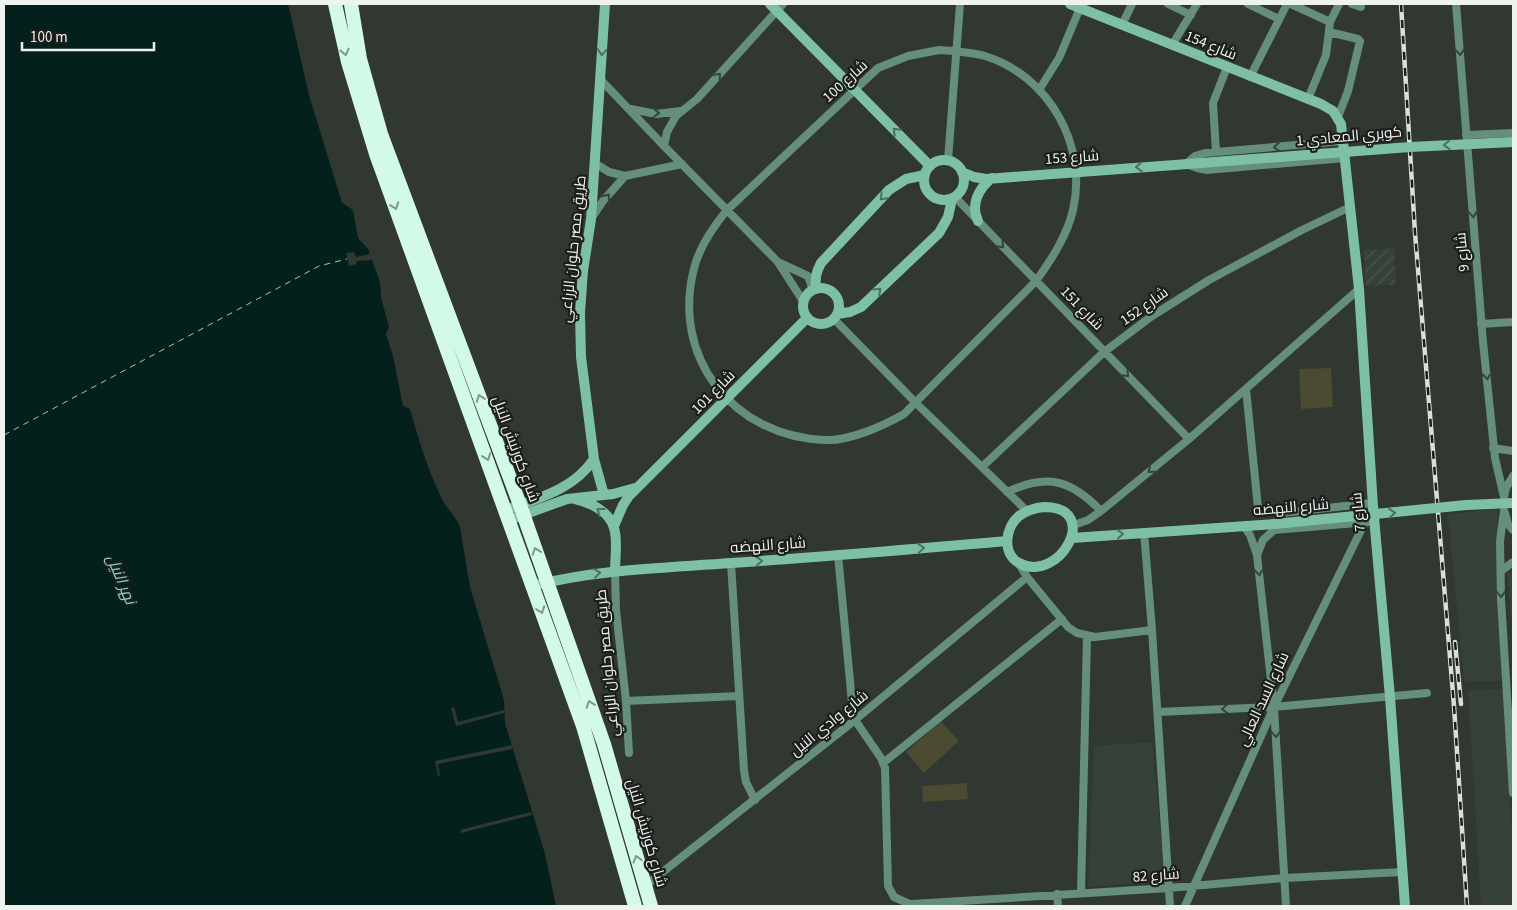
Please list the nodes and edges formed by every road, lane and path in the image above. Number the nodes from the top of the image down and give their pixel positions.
1 (336, 4) edge
2 (351, 4) edge
3 (605, 4) edge
4 (960, 4) edge
5 (1070, 4) edge
6 (1132, 4) edge
7 (1168, 4) edge
8 (1197, 4) edge
9 (1248, 4) edge
10 (1287, 4) edge
11 (1291, 4) edge
12 (1340, 4) edge
13 (1352, 4) edge
14 (1456, 4) edge
15 (777, 6) edge
16 (1361, 7) dead end
17 (1080, 8) junction
18 (1191, 15) junction
19 (1279, 19) junction
20 (1330, 22) junction
21 (1122, 25) junction
22 (1329, 32) junction
23 (1172, 45) junction
24 (955, 50) junction
25 (1227, 67) junction
26 (1250, 77) junction
27 (600, 79) junction
28 (855, 90) junction
29 (1039, 90) junction
30 (1308, 99) junction
31 (629, 109) junction
32 (683, 110) junction
33 (1338, 117) junction
34 (1513, 133) edge
35 (1466, 135) junction
36 (1343, 141) junction
37 (1513, 142) edge
38 (664, 146) junction
39 (1216, 152) junction
40 (1345, 158) junction
41 (948, 160) junction
42 (596, 164) junction
43 (682, 164) junction
44 (1187, 164) junction
45 (927, 171) junction
46 (1076, 171) junction
47 (962, 172) junction
48 (625, 176) junction
49 (992, 178) junction
50 (953, 198) junction
51 (1350, 208) junction
52 (727, 210) junction
53 (591, 219) junction
54 (978, 221) junction
55 (778, 262) junction
56 (1036, 281) junction
57 (815, 289) junction
58 (1359, 289) junction
59 (803, 301) junction
60 (836, 316) junction
61 (807, 318) junction
62 (1513, 322) edge
63 (1481, 324) junction
64 (1104, 352) junction
65 (1246, 388) junction
66 (728, 399) junction
67 (916, 403) junction
68 (1189, 439) junction
69 (1493, 448) junction
70 (1513, 451) edge
71 (594, 459) junction
72 (982, 467) junction
73 (1513, 476) edge
74 (638, 487) junction
75 (1007, 492) junction
76 (604, 495) junction
77 (1504, 497) junction
78 (553, 498) junction
79 (572, 498) junction
80 (1513, 502) edge
81 (1373, 504) junction
82 (1258, 508) dead end
83 (521, 510) junction
84 (1101, 511) junction
85 (1504, 511) junction
86 (1027, 512) junction
87 (1281, 513) dead end
88 (507, 515) junction
89 (1369, 522) junction
90 (1074, 525) junction
91 (614, 526) junction
92 (1244, 526) junction
93 (1274, 527) junction
94 (1513, 530) edge
95 (1144, 532) junction
96 (1072, 538) junction
97 (1007, 541) junction
98 (838, 555) junction
99 (1257, 555) junction
100 (1018, 562) junction
101 (1513, 562) edge
102 (731, 563) junction
103 (615, 571) junction
104 (1500, 571) junction
105 (1027, 577) junction
106 (548, 582) junction
107 (532, 586) junction
108 (1062, 618) junction
109 (1152, 630) junction
110 (1087, 636) junction
111 (1510, 685) edge
112 (1427, 692) dead end
113 (739, 696) junction
114 (1390, 696) junction
115 (626, 700) junction
116 (1274, 706) junction
117 (1158, 712) junction
118 (855, 720) junction
119 (629, 753) dead end
120 (883, 763) junction
121 (1513, 793) edge
122 (755, 800) junction
123 (1402, 872) junction
124 (1284, 878) junction
125 (645, 886) junction
126 (1194, 886) junction
127 (1169, 888) junction
128 (1081, 893) junction
129 (1057, 894) junction
130 (913, 905) edge
131 (635, 906) edge
132 (651, 906) edge
133 (1058, 906) edge
134 (1170, 906) edge
135 (1185, 906) edge
136 (1286, 906) edge
137 (1405, 906) edge

1 -> 88 highway, شارع كورنيش النيل
83 -> 2 highway, شارع كورنيش النيل
3 -> 27 street, طريق مصر حلوان الزراعي
4 - 24 street
5 - 17 street, شارع 154
6 - 21 street
7 - 18 street
8 - 18 street
9 - 19 street
10 - 19 street
11 - 20 street
12 - 20 street
13 - 16 street
14 -> 35 street, شارع 9
15 - 28 street
32 -> 15 street
17 - 21 street, شارع 154
17 - 29 street
18 - 23 street
19 - 26 street
20 - 22 street
21 - 23 street, شارع 154
22 - 30 street
22 - 33 street
23 - 25 street, شارع 154
24 - 28 street, شارع 100
24 - 29 street, شارع 100
24 - 41 street
25 - 26 street, شارع 154
25 - 39 street
26 - 30 street, شارع 154
27 - 31 street
27 - 42 street, طريق مصر حلوان الزراعي
45 -> 28 street
28 - 52 street, شارع 100
29 - 46 street, شارع 100
30 - 33 street, شارع 154
31 -> 32 street
31 - 38 street
32 - 38 street
33 - 36 street, شارع 7
34 - 35 street
35 -> 63 street, شارع 9
36 -> 39 street, شارع 153
36 - 40 street, شارع 7
37 -> 44 street, كوبري المعادي 1, bridge
38 - 43 street
39 - 44 street, شارع 153
40 - 44 street, شارع 153
40 - 51 street, شارع 7
41 - 45 street
41 - 47 street
42 - 48 street
42 - 53 street, طريق مصر حلوان الزراعي
43 - 48 street
43 - 52 street
44 -> 46 street, شارع 153
45 - 50 street
45 -> 57 street
46 - 49 street, شارع 153
46 - 56 street, شارع 100
47 - 49 street, شارع 153
47 - 50 street
53 -> 48 street
49 - 54 street
50 - 54 street, شارع 151
60 -> 50 street
51 - 58 street, شارع 7
51 - 64 street, شارع 152
52 - 55 street
52 - 66 street, شارع 100
53 - 71 street, طريق مصر حلوان الزراعي
54 -> 56 street, شارع 151
55 - 57 street
55 - 59 street
56 - 64 street, شارع 151
56 - 67 street, شارع 100
57 - 59 street
57 - 60 street
58 - 65 street
58 - 81 street, شارع 7
59 - 61 street
60 - 61 street
60 - 67 street
61 - 66 street, شارع 101
62 - 63 street
63 -> 69 street, شارع 9
64 -> 68 street, شارع 151
64 - 72 street, شارع 152
65 - 68 street
65 - 82 street
66 - 67 street, شارع 100
66 - 74 street, شارع 101
67 - 72 street
68 -> 84 street
69 - 70 street
69 - 77 street, شارع 9
71 - 76 street, طريق مصر حلوان الزراعي
71 - 78 street
72 - 75 street
73 - 77 street
74 - 76 street, شارع 101
74 - 91 street, شارع 101
75 - 84 street
75 - 86 street
76 - 79 street, شارع 101
77 - 85 street
78 - 79 street, شارع 101
78 - 83 street
91 -> 79 street
93 -> 80 street, شارع النهضه, bridge
81 - 87 street
81 - 89 street, شارع 7
83 - 88 street
106 -> 83 highway, شارع كورنيش النيل
84 - 90 street
85 - 94 street
85 - 104 street
86 - 90 street
86 - 97 street
88 - 107 highway, شارع كورنيش النيل
89 - 93 street, شارع النهضه
89 - 114 street, شارع 7
89 - 116 street, شارع السد العالي
90 - 96 street
91 - 103 street
92 - 93 street, شارع النهضه
92 - 95 street, شارع النهضه
92 - 99 street
93 - 99 street
96 -> 95 street, شارع النهضه
95 - 109 street
96 - 100 street
98 -> 97 street, شارع النهضه
97 - 100 street
102 -> 98 street, شارع النهضه
98 - 118 street
99 -> 116 street
100 - 105 street
101 - 104 street
102 - 103 street, شارع النهضه
102 - 113 street
106 -> 103 street, شارع النهضه
103 - 115 street, طريق مصر حلوان الزراعي
104 -> 111 street
105 - 108 street
105 - 118 street, شارع وادي النيل
106 - 107 street, شارع النهضه
125 -> 106 highway, شارع كورنيش النيل
107 -> 131 highway, شارع كورنيش النيل
108 - 110 street
108 - 120 street
109 - 110 street
109 - 117 street
110 - 128 street
111 - 121 street
112 - 114 street
113 - 115 street
113 - 122 street
114 - 116 street
114 - 123 street, شارع 7
115 - 119 street, طريق مصر حلوان الزراعي
116 -> 117 street
116 -> 124 street
116 - 126 street, شارع السد العالي
117 - 127 street
118 - 120 street
118 - 122 street, شارع وادي النيل
120 - 130 street
122 - 125 street, شارع وادي النيل
123 - 124 street, شارع 82
123 - 137 street, شارع 7
124 - 126 street, شارع 82
124 - 136 street
125 - 132 highway, شارع كورنيش النيل
126 - 127 street, شارع 82
126 - 135 street, شارع السد العالي
127 - 128 street, شارع 82
127 - 134 street
128 - 129 street, شارع 82
129 - 130 street, شارع 82
129 - 133 street

